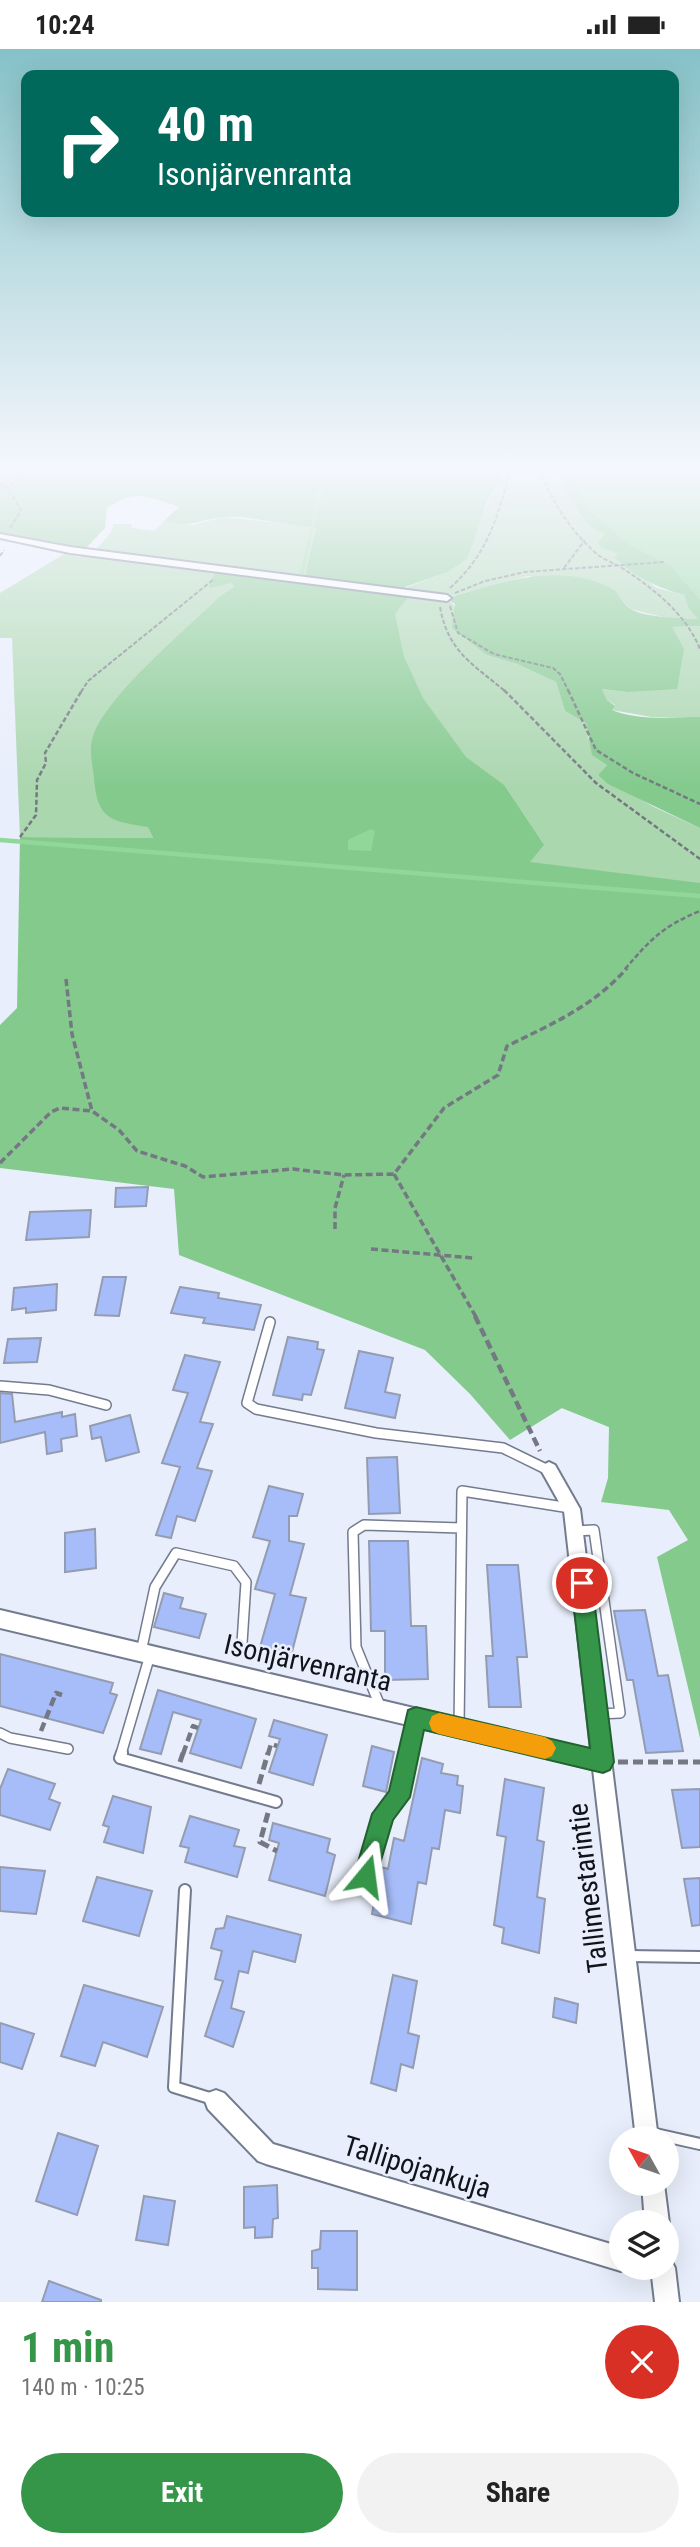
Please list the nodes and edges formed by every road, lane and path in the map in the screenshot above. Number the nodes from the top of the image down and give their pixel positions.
1 (218, 575) edge
2 (258, 575) edge
3 (465, 575) edge
4 (517, 575) edge
5 (631, 575) edge
6 (442, 597) junction
7 (700, 649) edge
8 (700, 804) edge
9 (20, 837) dead end
10 (700, 859) edge
11 (700, 911) edge
12 (66, 979) dead end
13 (92, 1111) junction
14 (0, 1163) edge
15 (394, 1174) junction
16 (344, 1175) junction
17 (335, 1229) dead end
18 (371, 1249) dead end
19 (442, 1257) junction
20 (473, 1258) dead end
21 (270, 1322) dead end
22 (0, 1386) edge
23 (106, 1405) dead end
24 (549, 1470) junction
25 (572, 1509) junction
26 (461, 1528) junction
27 (0, 1619) edge
28 (242, 1643) dead end
29 (145, 1654) junction
30 (62, 1695) dead end
31 (382, 1710) junction
32 (416, 1718) junction
33 (198, 1728) dead end
34 (459, 1728) junction
35 (0, 1733) edge
36 (36, 1742) junction
37 (277, 1746) dead end
38 (68, 1749) dead end
39 (603, 1762) junction
40 (700, 1762) edge
41 (176, 1774) junction
42 (255, 1796) junction
43 (274, 1801) joint
44 (277, 1851) dead end
45 (366, 1876) dead end
46 (184, 1890) dead end
47 (626, 1956) junction
48 (700, 1957) edge
49 (216, 2101) joint
50 (646, 2126) edge
51 (679, 2140) edge
52 (700, 2144) edge
53 (609, 2255) edge
54 (662, 2280) edge
55 (667, 2302) edge

1 - 9 path
2 - 6 street
3 - 6 path
4 - 6 path
5 - 7 path
6 - 8 path
6 - 10 path
11 - 15 path
12 - 13 path
13 - 14 path
13 - 16 path
15 - 16 path
15 - 19 path
16 - 17 path
18 - 19 path
19 - 20 path
19 - 24 path
21 - 24 lane
22 - 23 lane
24 - 25 street, Tallimestarintie
25 - 26 lane
25 - 39 street, Tallimestarintie
26 - 31 lane
26 - 34 lane
27 - 29 street, Isonjärvenranta
28 - 29 lane
29 - 31 street, Isonjärvenranta
29 - 41 lane
30 - 36 path
31 - 32 street, Isonjärvenranta
32 - 34 street, Isonjärvenranta
32 - 45 lane
33 - 41 path
34 - 39 street, Isonjärvenranta
35 - 36 lane
36 - 38 lane
37 - 42 path
39 - 40 path
39 - 47 street, Tallimestarintie
41 - 42 lane
42 - 43 lane
43 - 44 path
46 - 49 lane
47 - 48 lane
47 - 50 street, Tallimestarintie
49 - 53 street, Tallipojankuja
51 - 52 lane
54 - 55 street

